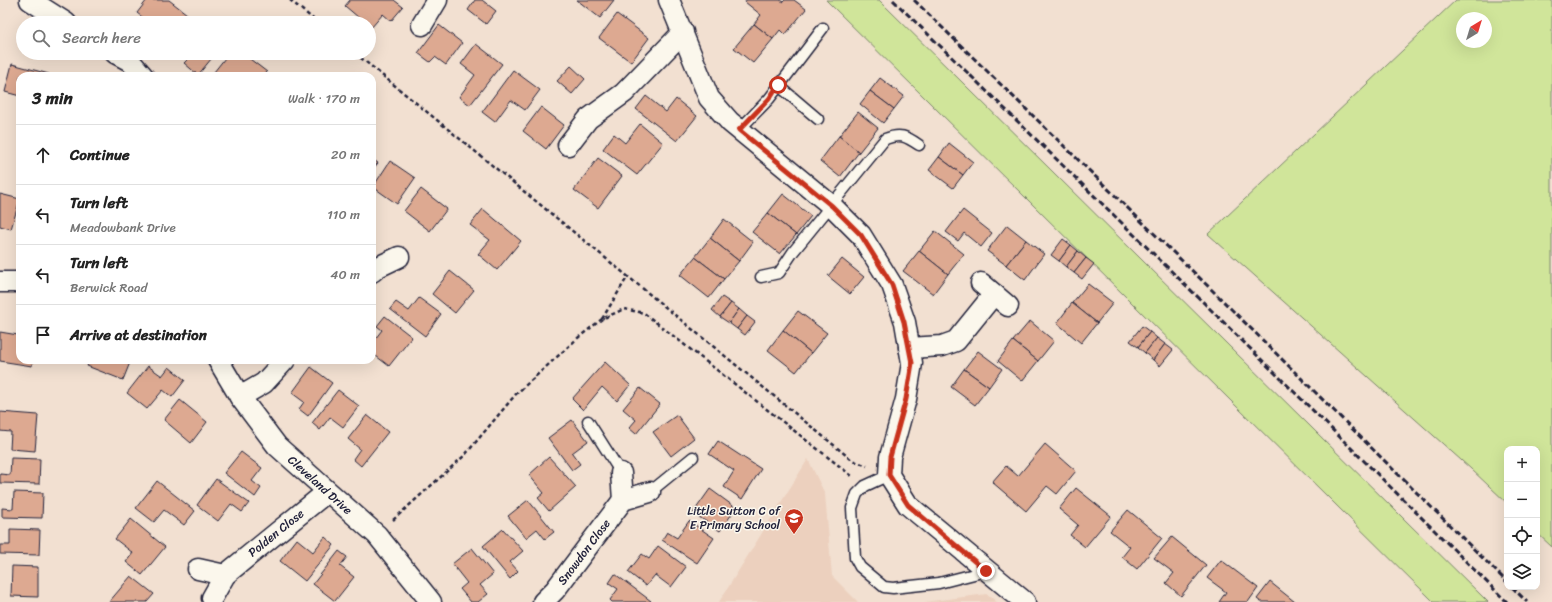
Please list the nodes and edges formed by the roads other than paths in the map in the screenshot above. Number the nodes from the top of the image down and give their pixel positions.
1 (30, 0) edge
2 (437, 0) edge
3 (669, 0) edge
4 (55, 16) edge
5 (422, 25) dead end
6 (823, 28) dead end
7 (683, 32) junction
8 (127, 60) edge
9 (139, 72) edge
10 (778, 85) junction
11 (818, 120) dead end
12 (739, 130) junction
13 (568, 145) dead end
14 (919, 145) dead end
15 (832, 206) junction
16 (399, 257) dead end
17 (376, 263) edge
18 (761, 277) dead end
19 (0, 282) edge
20 (16, 282) edge
21 (994, 294) dead end
22 (909, 348) junction
23 (220, 364) edge
24 (281, 364) edge
25 (240, 397) junction
26 (588, 421) dead end
27 (693, 457) dead end
28 (622, 473) joint
29 (889, 475) junction
30 (327, 492) junction
31 (650, 492) joint
32 (623, 500) junction
33 (198, 569) dead end
34 (986, 571) junction
35 (225, 575) junction
36 (212, 598) dead end
37 (431, 602) edge
38 (543, 602) edge
39 (1025, 602) edge

1 - 4 street
2 - 5 street
3 - 7 street
6 - 10 lane
7 - 12 street
7 - 13 street
8 - 9 street
10 - 11 lane
10 - 12 lane
12 - 15 street
14 - 15 lane
15 - 18 lane
15 - 22 street
16 - 17 street
19 - 20 street
21 - 22 street
22 - 29 street
23 - 25 street, Cleveland Drive
24 - 25 street
25 - 30 street, Cleveland Drive
26 - 28 lane
27 - 31 lane
28 - 32 street
29 - 34 street
29 - 34 lane
30 - 35 street, Polden Close
30 - 37 street, Cleveland Drive
31 - 32 street
32 - 38 street, Snowdon Close
33 - 35 street
34 - 39 street
35 - 36 street, Polden Close

